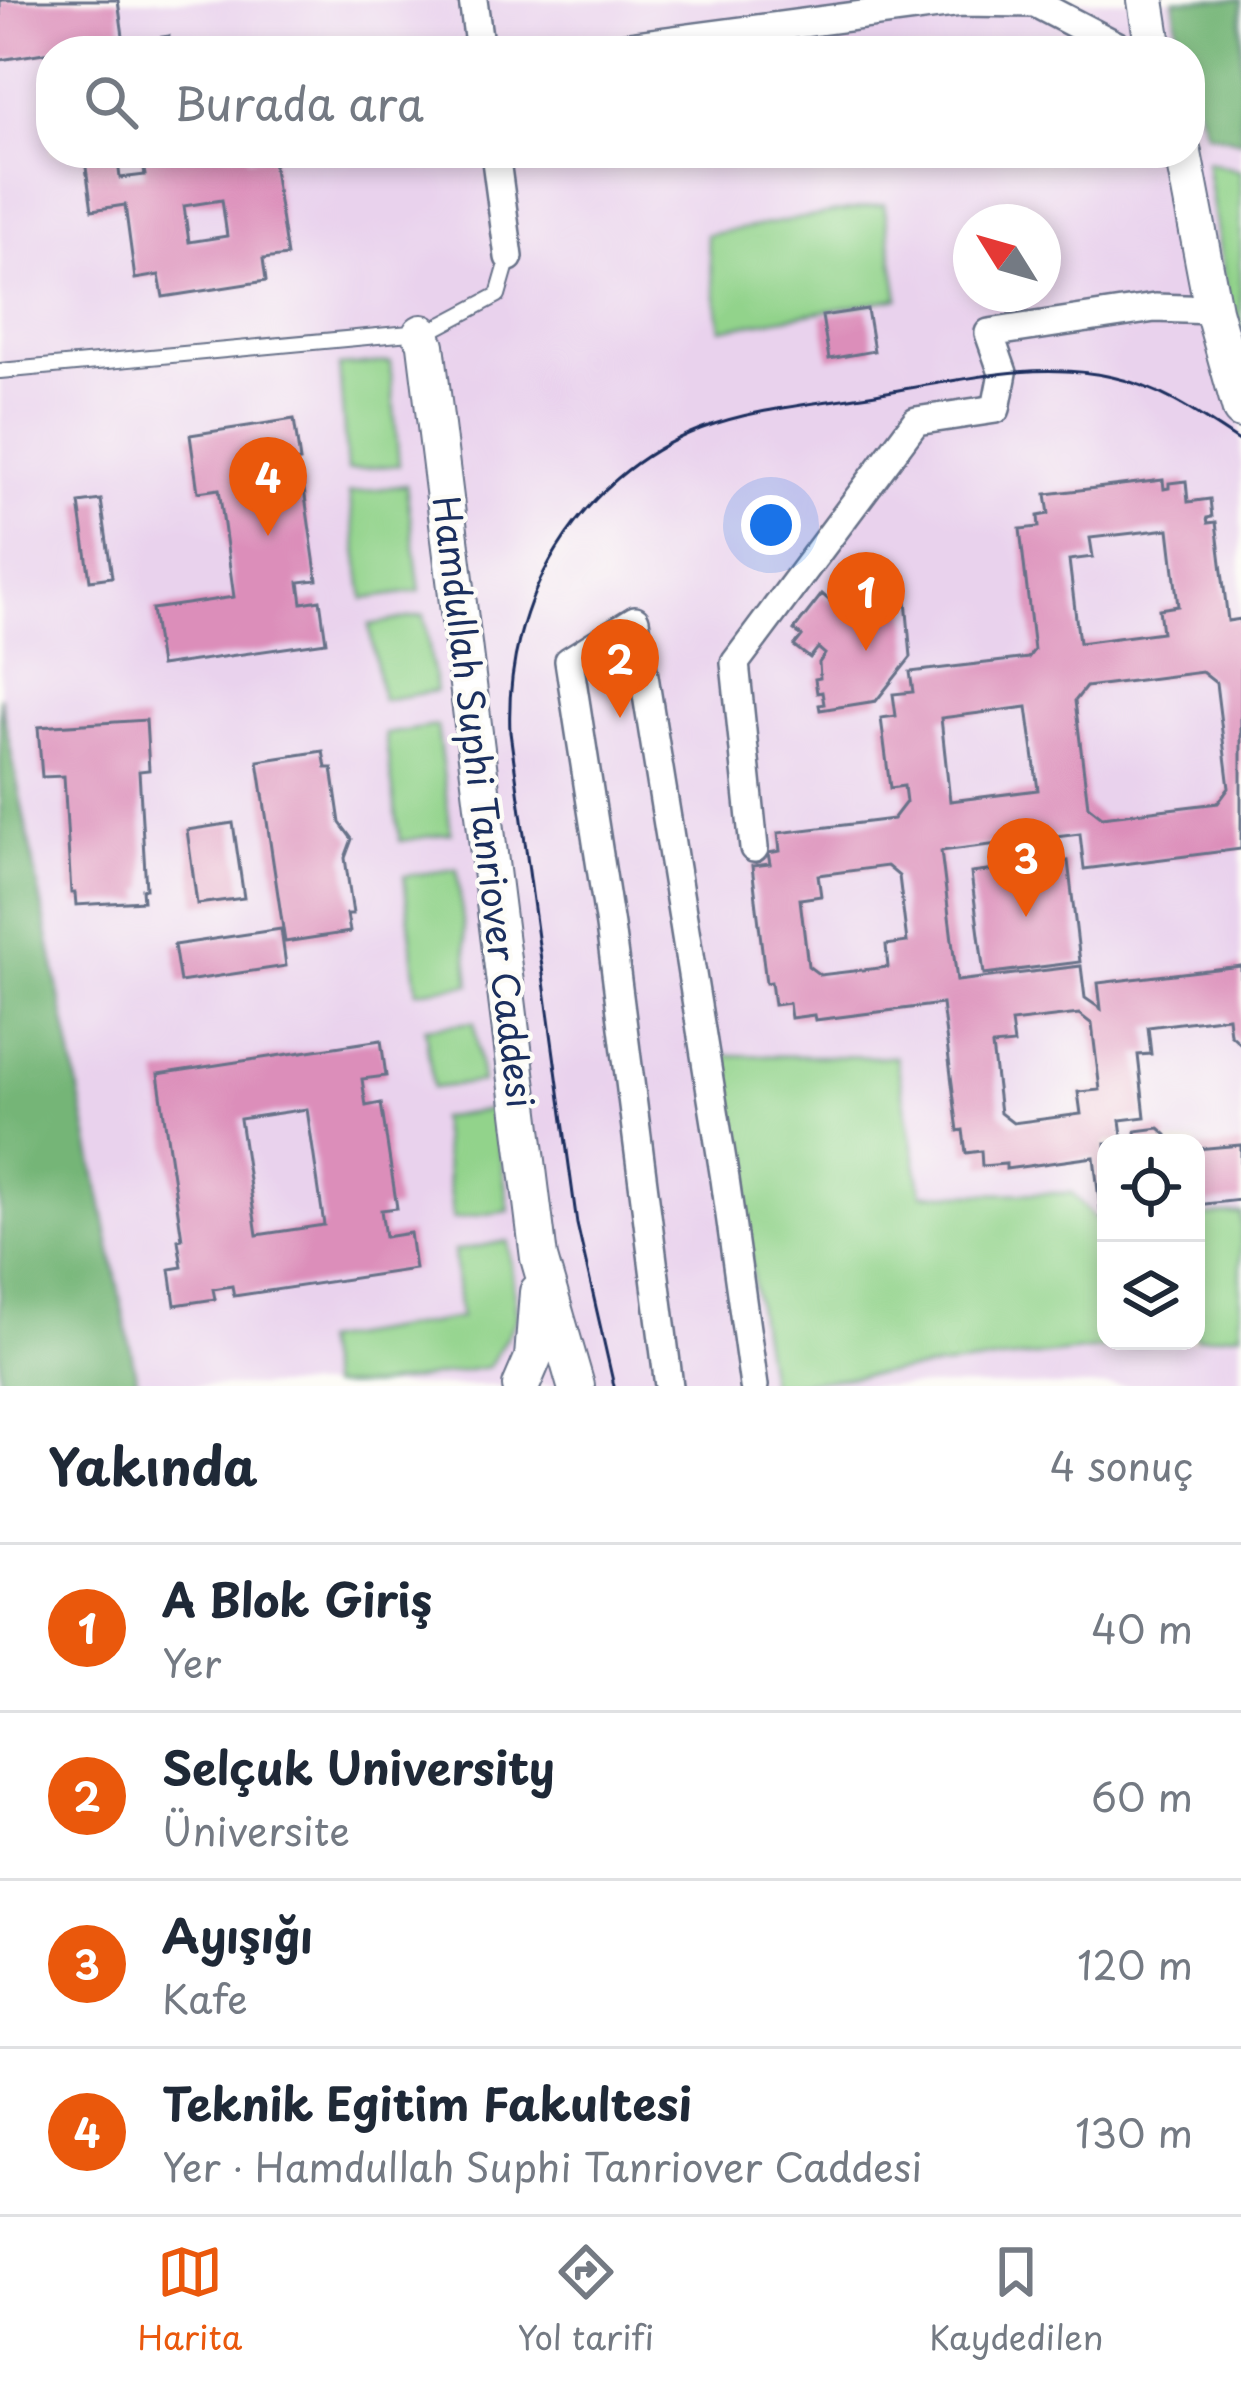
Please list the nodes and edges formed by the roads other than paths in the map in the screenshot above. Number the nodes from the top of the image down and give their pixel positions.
1 (473, 0) edge
2 (1146, 0) edge
3 (478, 36) edge
4 (710, 36) edge
5 (1098, 36) edge
6 (1152, 36) edge
7 (497, 168) edge
8 (1187, 168) edge
9 (509, 257) joint
10 (1214, 310) junction
11 (423, 336) junction
12 (0, 371) edge
13 (1241, 410) edge
14 (754, 848) dead end
15 (539, 1258) junction
16 (523, 1386) edge
17 (564, 1386) edge
18 (576, 1386) edge
19 (670, 1386) edge
20 (754, 1386) edge

1 - 3 street
2 - 6 street
4 - 5 street
7 - 9 street
8 - 10 street
9 - 11 lane
10 - 13 street
10 - 14 street
11 - 12 lane
11 - 15 street, Hamdullah Suphi Tanriover Caddesi
15 - 16 street
15 - 18 street
16 - 17 street
19 - 20 street

